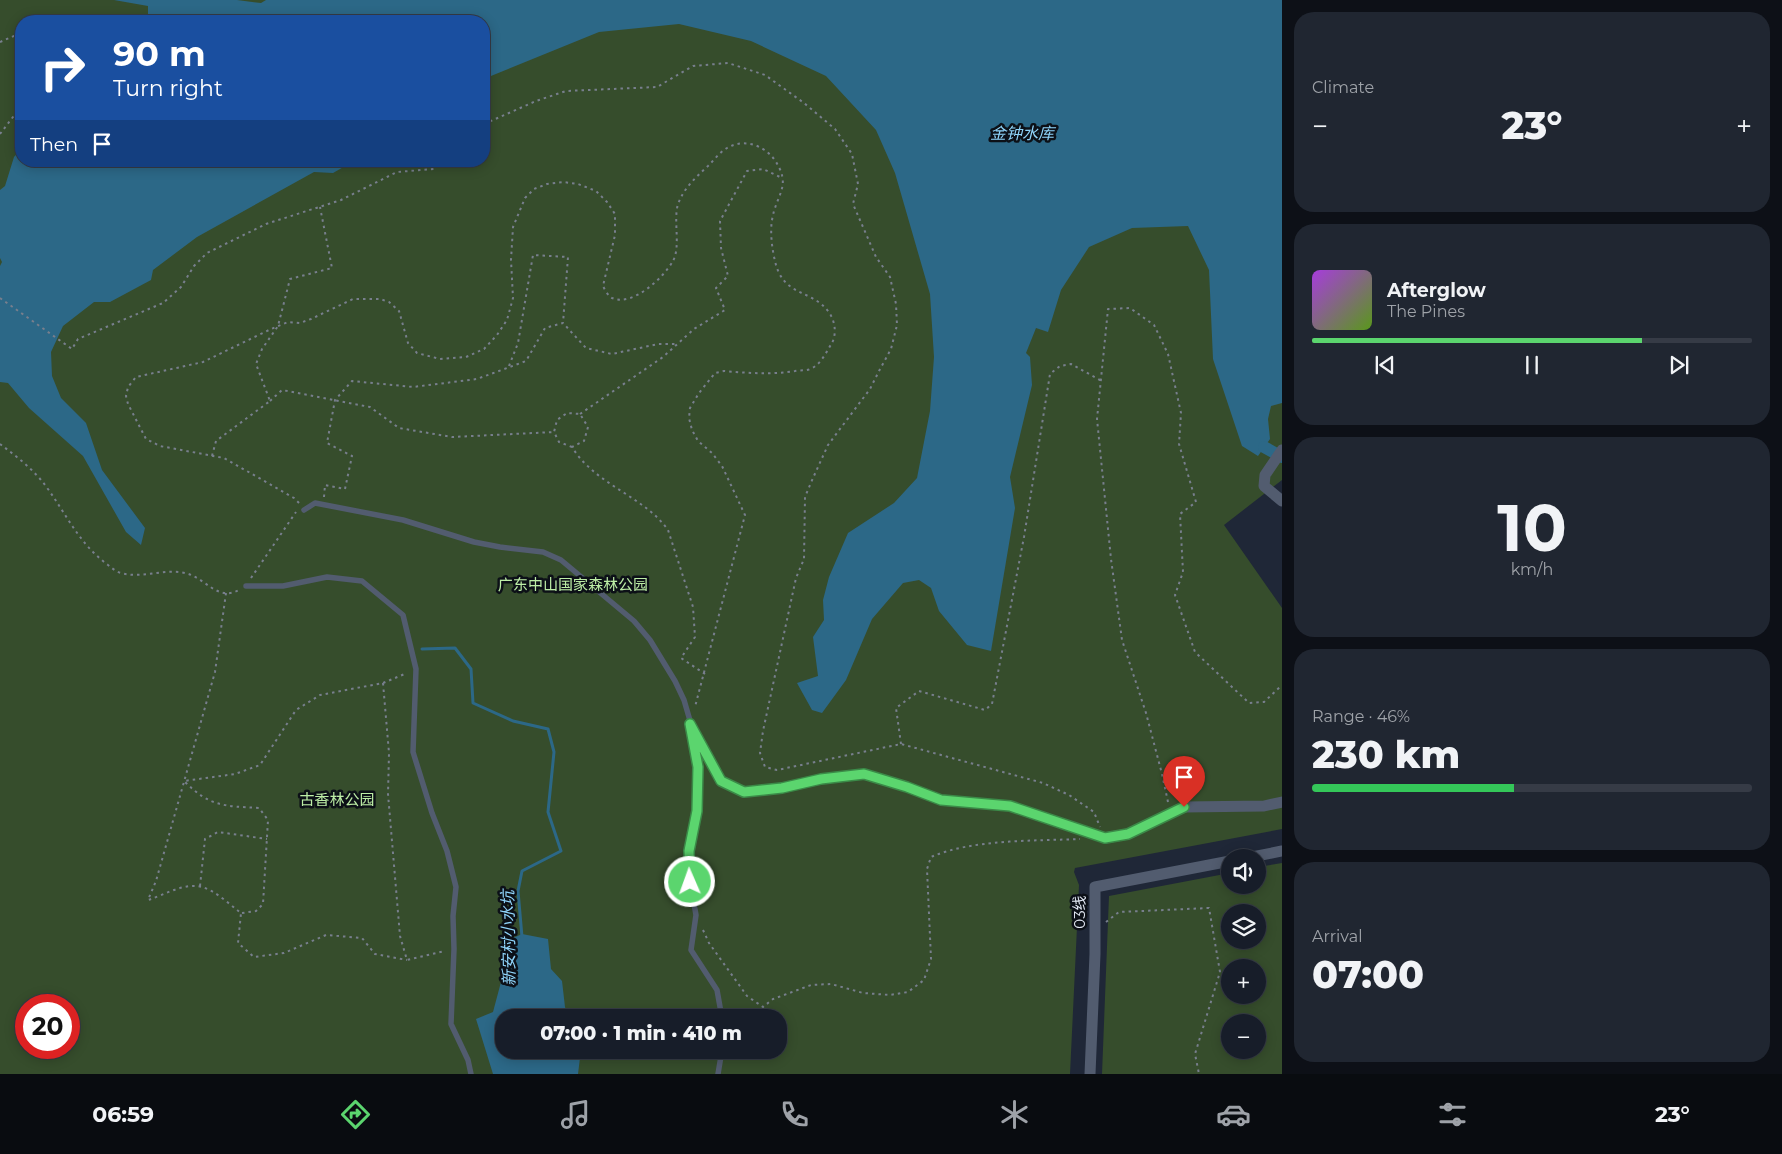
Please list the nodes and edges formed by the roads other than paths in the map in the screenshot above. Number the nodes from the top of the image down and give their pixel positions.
1 (1282, 450) edge
2 (1282, 501) edge
3 (304, 510) road end
4 (246, 586) road end
5 (690, 724) junction
6 (1282, 802) edge
7 (1105, 838) joint
8 (1282, 851) edge
9 (1266, 854) edge
10 (1221, 863) edge
11 (720, 1009) edge
12 (720, 1059) edge
13 (471, 1074) edge
14 (718, 1074) edge
15 (1090, 1074) edge

1 - 2 street
3 - 5 lane
4 - 13 lane
5 - 7 lane
5 - 11 lane
6 - 7 street
8 - 9 street
10 - 15 street, 03线
12 - 14 lane

